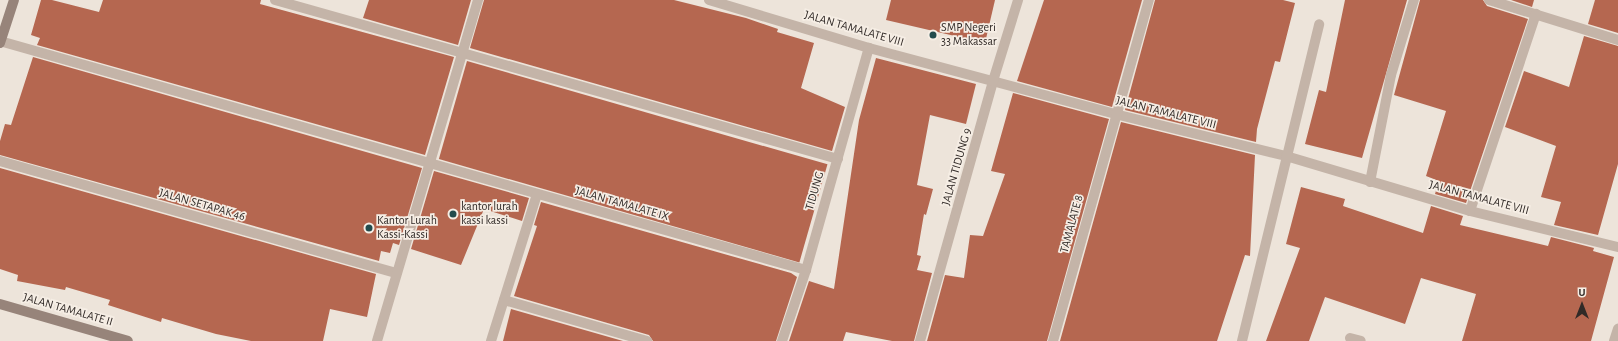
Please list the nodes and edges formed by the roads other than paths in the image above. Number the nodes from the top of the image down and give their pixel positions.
1 (14, 0) edge
2 (275, 0) edge
3 (478, 0) edge
4 (709, 0) edge
5 (1018, 0) edge
6 (1150, 0) edge
7 (1414, 0) edge
8 (1489, 0) edge
9 (1536, 14) junction
10 (1319, 24) dead end
11 (1618, 40) edge
12 (0, 42) edge
13 (869, 48) junction
14 (464, 53) junction
15 (993, 80) junction
16 (1116, 114) junction
17 (1286, 156) junction
18 (838, 159) junction
19 (0, 161) edge
20 (432, 162) junction
21 (1370, 182) junction
22 (537, 194) junction
23 (1470, 211) junction
24 (1618, 247) edge
25 (806, 270) junction
26 (397, 273) junction
27 (504, 300) junction
28 (0, 304) edge
29 (1618, 329) edge
30 (1350, 338) dead end
31 (128, 341) edge
32 (377, 341) edge
33 (492, 341) edge
34 (647, 341) edge
35 (782, 341) edge
36 (920, 341) edge
37 (1054, 341) edge
38 (1242, 341) edge
39 (1361, 341) edge
40 (1614, 341) edge

1 - 12 street
2 - 14 street
3 - 14 street
4 - 13 street, JALAN TAMALATE VIII
5 - 15 street, JALAN TIDUNG 9
6 - 16 street, TAMALATE 8
7 - 21 street
8 - 9 street
9 - 11 street
9 - 23 street
10 - 17 street
12 - 20 street, JALAN TAMALATE IX
13 - 15 street, JALAN TAMALATE VIII
13 - 18 street, TIDUNG
14 - 18 street
14 - 20 street
15 - 16 street, JALAN TAMALATE VIII
15 - 36 street, JALAN TIDUNG 9
16 - 17 street, JALAN TAMALATE VIII
16 - 37 street, TAMALATE 8
17 - 21 street, JALAN TAMALATE VIII
17 - 38 street
18 - 25 street, TIDUNG
19 - 26 street, JALAN SETAPAK 46
20 - 22 street, JALAN TAMALATE IX
20 - 26 street
21 - 23 street, JALAN TAMALATE VIII
22 - 25 street, JALAN TAMALATE IX
22 - 27 street
23 - 24 street, JALAN TAMALATE VIII
25 - 35 street, TIDUNG
26 - 32 street
27 - 33 street
27 - 34 street
28 - 31 street, JALAN TAMALATE II
29 - 40 street
30 - 39 street

